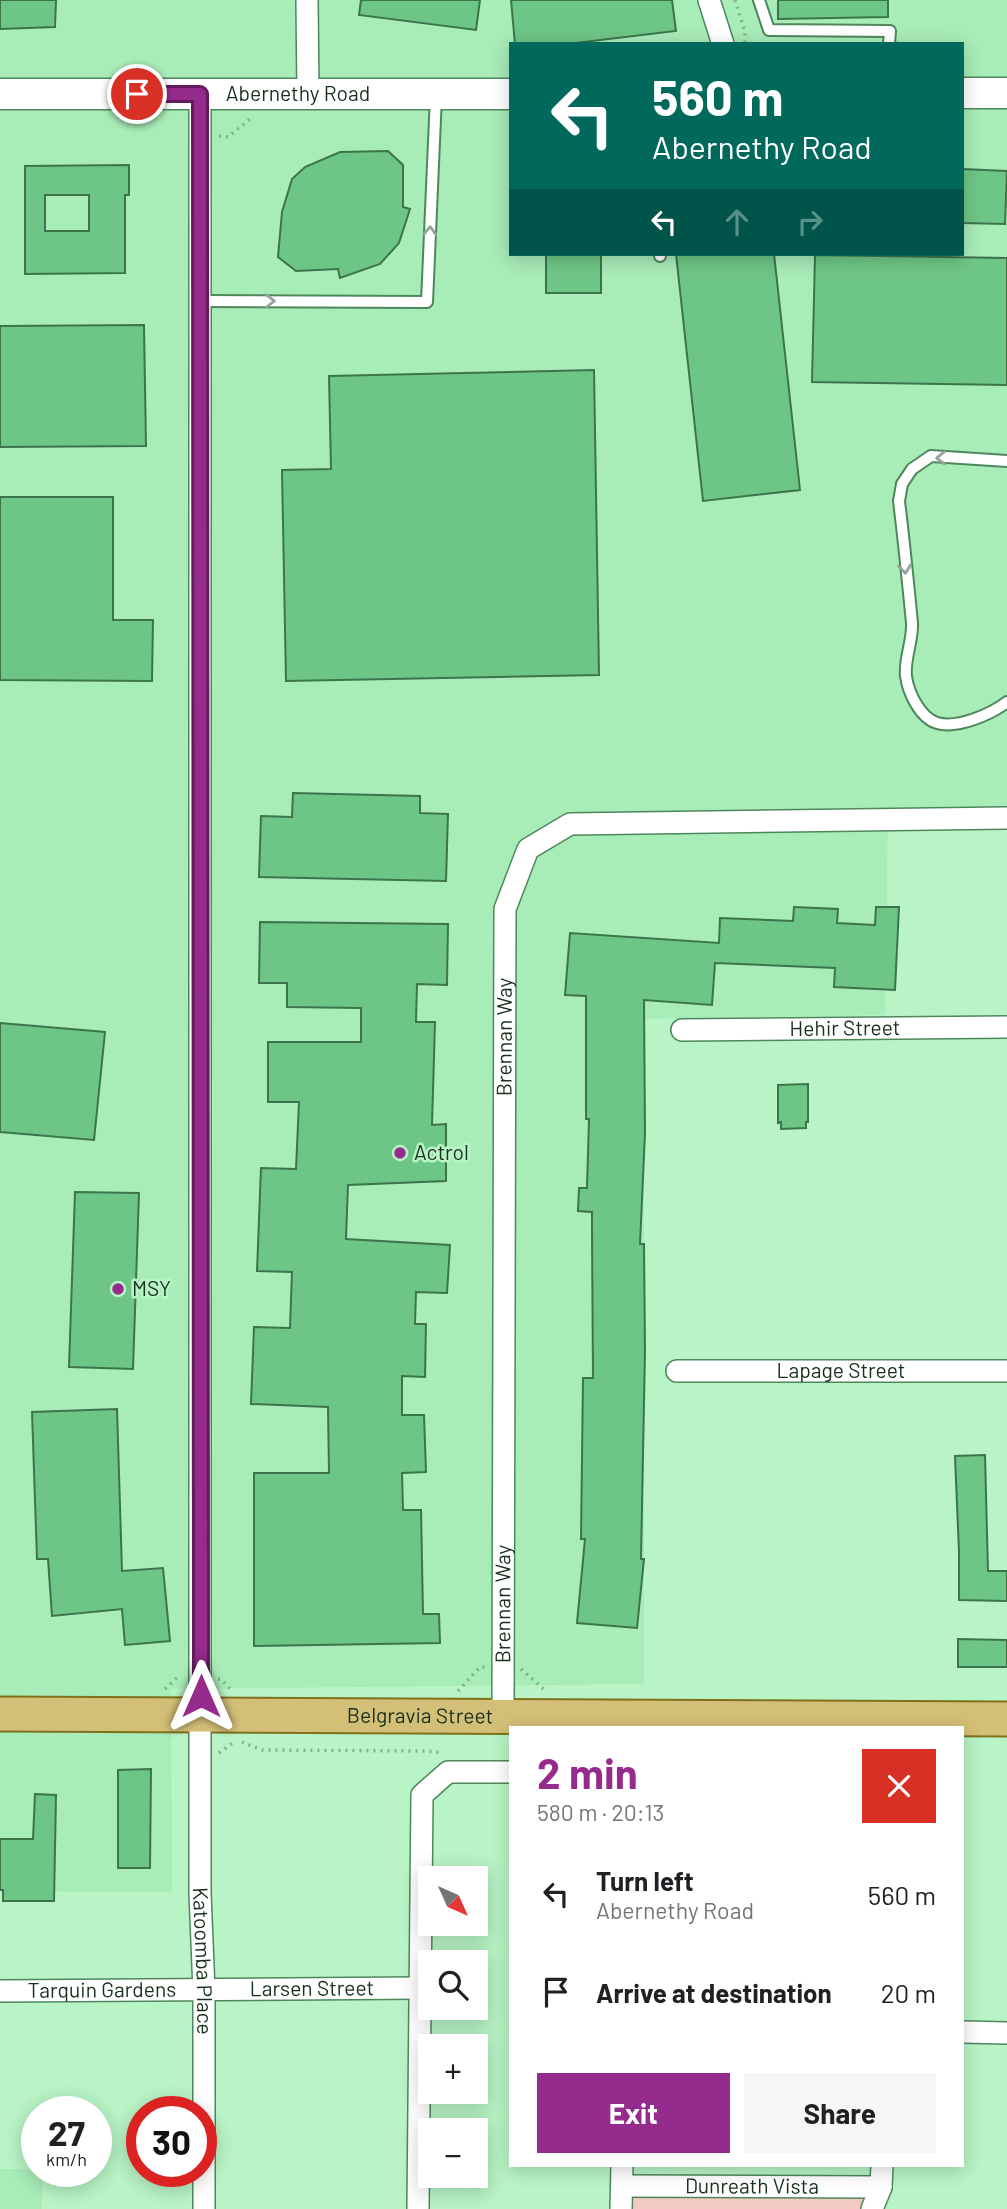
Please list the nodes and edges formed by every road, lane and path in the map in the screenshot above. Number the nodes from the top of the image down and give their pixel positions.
1 (307, 0) edge
2 (709, 0) edge
3 (734, 0) edge
4 (759, 0) edge
5 (722, 42) edge
6 (745, 42) edge
7 (889, 42) edge
8 (509, 93) edge
9 (964, 93) edge
10 (1007, 93) edge
11 (0, 94) edge
12 (200, 94) junction
13 (308, 94) junction
14 (436, 94) junction
15 (202, 301) junction
16 (1007, 461) edge
17 (1007, 702) edge
18 (1007, 818) edge
19 (1007, 1027) edge
20 (682, 1030) dead end
21 (677, 1371) dead end
22 (1007, 1371) edge
23 (186, 1669) dead end
24 (160, 1693) dead end
25 (0, 1714) edge
26 (201, 1715) junction
27 (503, 1716) junction
28 (1007, 1719) edge
29 (449, 1754) dead end
30 (201, 1769) junction
31 (509, 1772) edge
32 (420, 1950) edge
33 (418, 1988) edge
34 (0, 1991) edge
35 (204, 1991) junction
36 (420, 2020) edge
37 (964, 2032) edge
38 (1007, 2033) edge
39 (882, 2167) edge
40 (622, 2175) edge
41 (881, 2187) junction
42 (204, 2209) edge
43 (418, 2209) edge
44 (621, 2209) edge
45 (872, 2209) edge

1 - 13 street
2 - 5 street
3 - 6 path
4 - 7 lane
8 - 14 street, Abernethy Road
9 - 10 street
11 - 12 street, Abernethy Road
12 - 13 street, Abernethy Road
12 - 15 street, Katoomba Place
13 - 14 street, Abernethy Road
15 -> 14 lane
15 - 26 street, Katoomba Place
16 -> 17 lane
18 - 27 street, Brennan Way
19 - 20 street, Hehir Street
21 - 22 street, Lapage Street
23 - 24 path
25 - 26 main road, Belgravia Street
26 - 27 main road, Belgravia Street
26 - 30 street, Katoomba Place
27 - 28 main road, Belgravia Street
29 - 30 path
30 - 35 street, Katoomba Place
31 - 32 street
33 - 35 street, Larsen Street
34 - 35 street, Tarquin Gardens
35 - 42 street, Katoomba Place
36 - 43 street
37 - 38 street
39 - 41 street
40 - 41 street, Dunreath Vista
40 - 44 street
41 - 45 street

